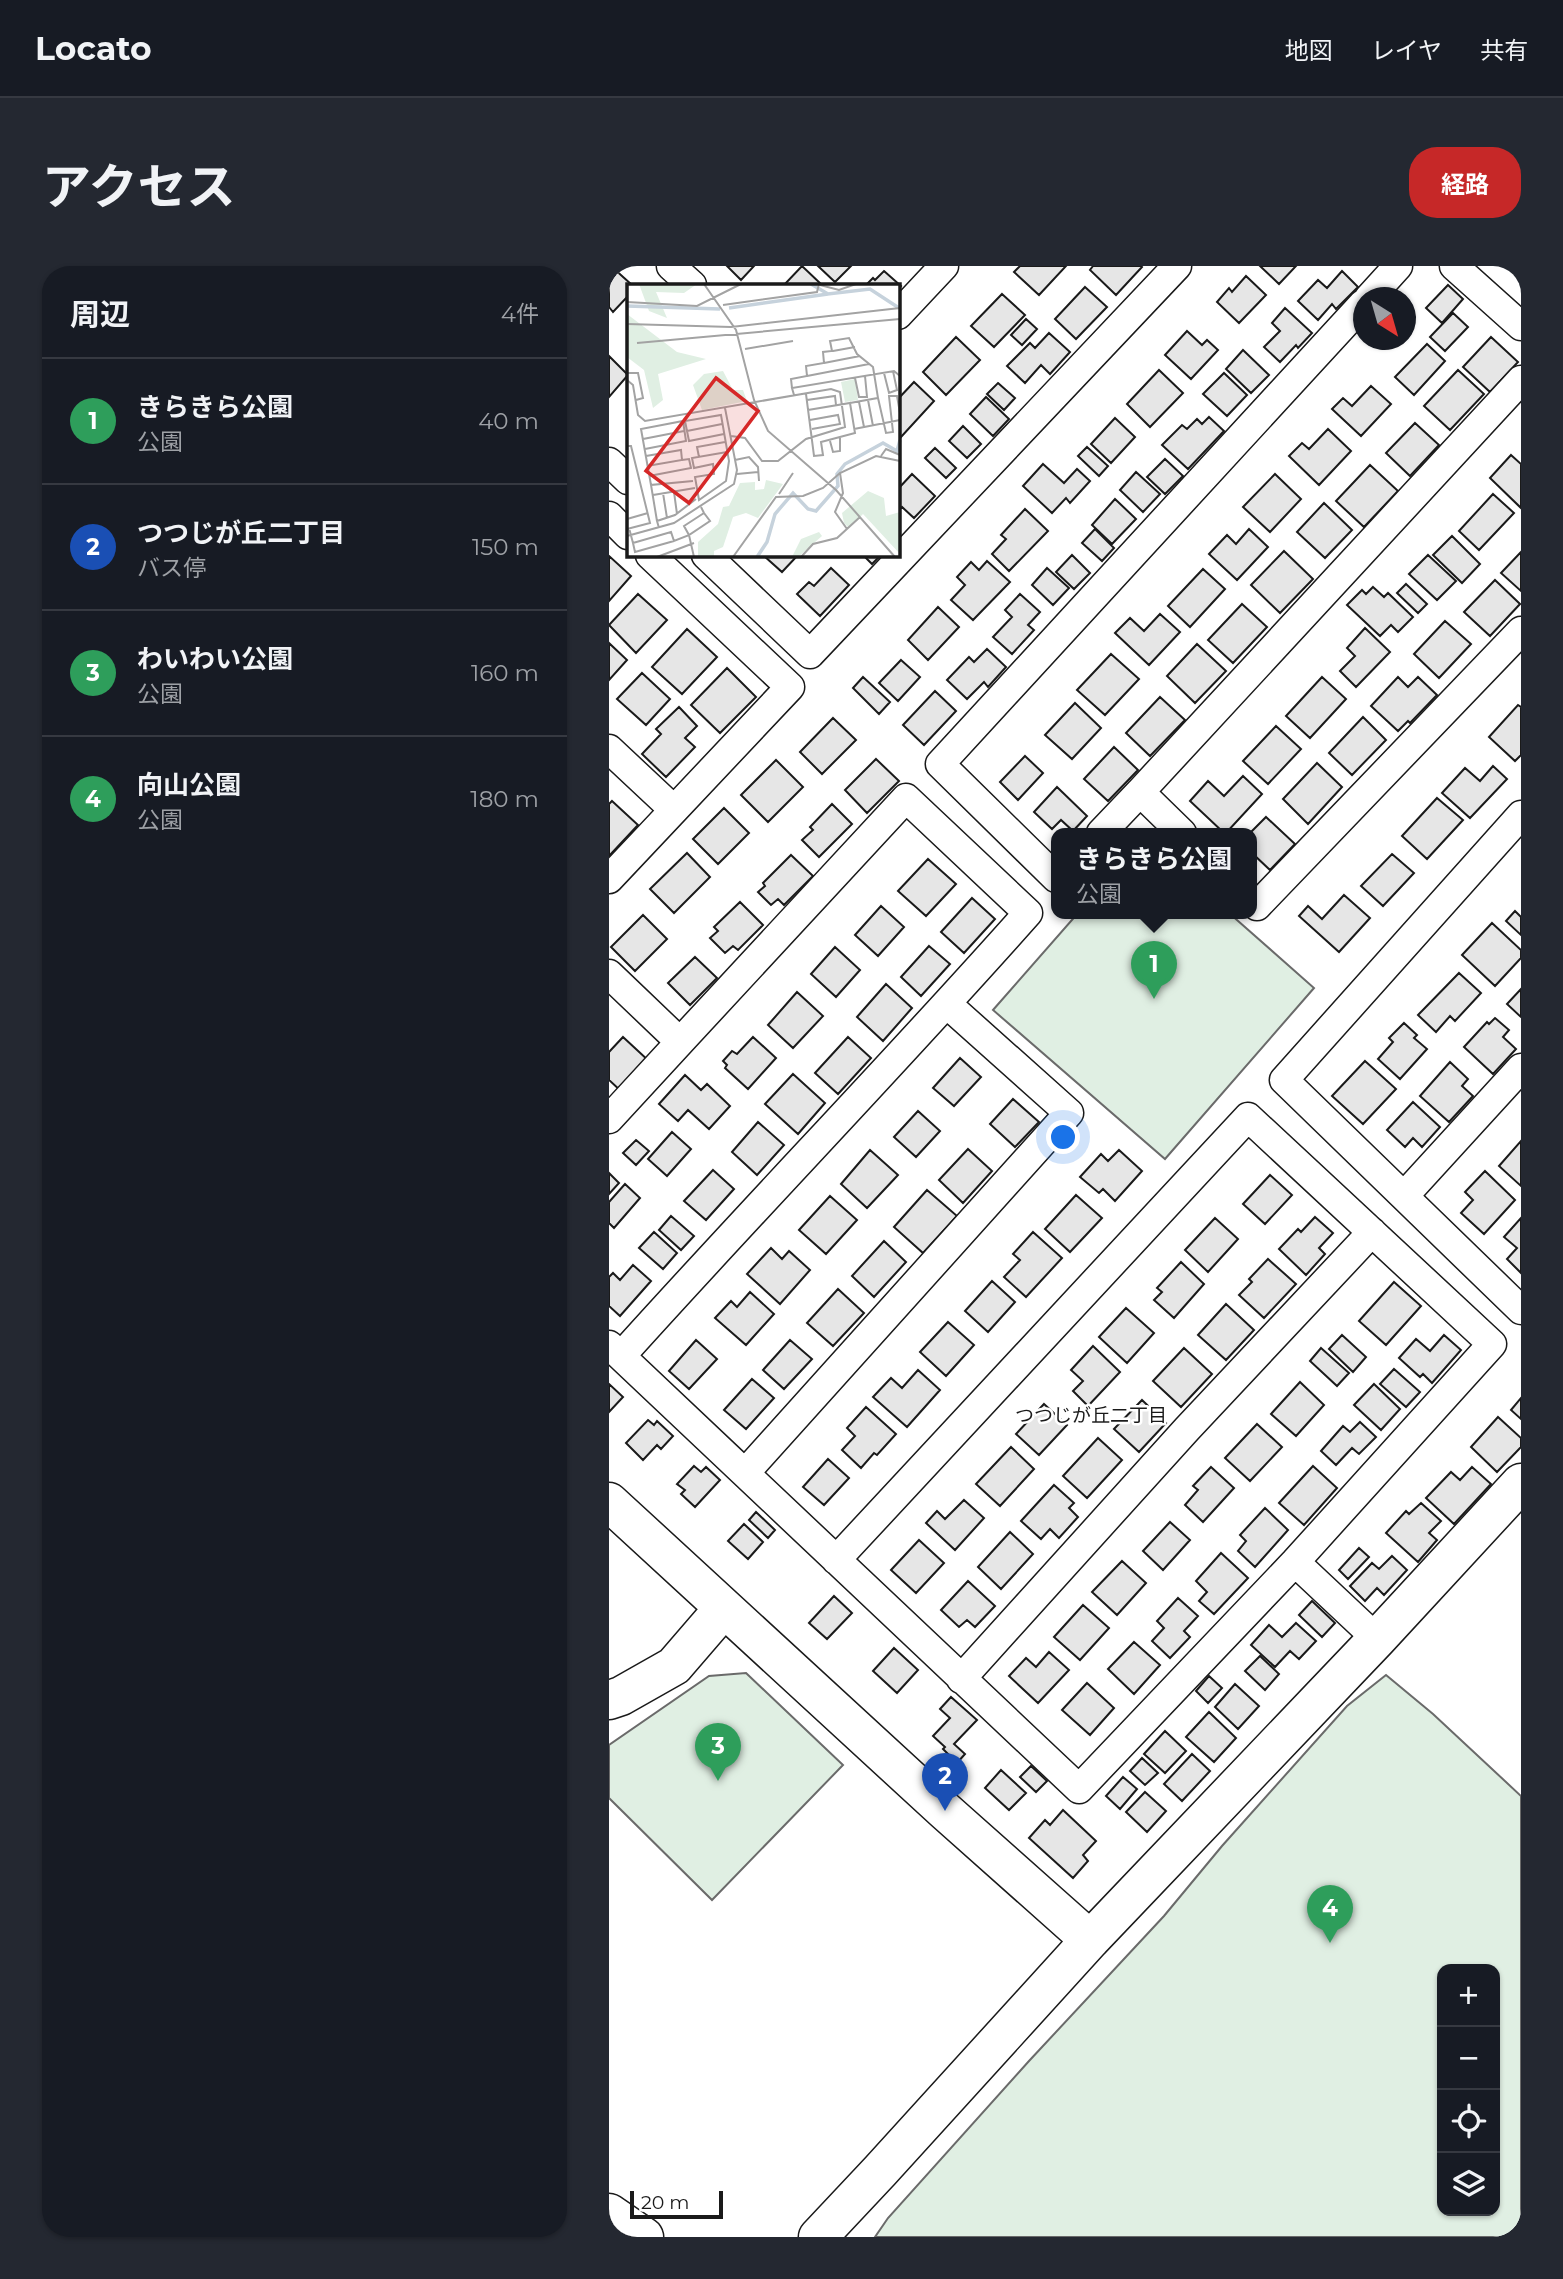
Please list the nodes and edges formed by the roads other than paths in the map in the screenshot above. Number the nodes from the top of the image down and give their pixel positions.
1 (671, 266) edge
2 (1177, 266) edge
3 (1398, 266) edge
4 (1454, 266) edge
5 (932, 270) edge
6 (691, 284) edge
7 (1379, 287) edge
8 (899, 314) edge
9 (1353, 315) edge
10 (1521, 326) edge
11 (1521, 380) edge
12 (609, 462) edge
13 (627, 480) edge
14 (609, 516) edge
15 (627, 534) edge
16 (651, 556) edge
17 (707, 556) edge
18 (1521, 631) edge
19 (609, 749) edge
20 (1140, 792) junction
21 (673, 809) junction
22 (1521, 815) edge
23 (1106, 828) edge
24 (1177, 828) edge
25 (1051, 873) edge
26 (609, 879) edge
27 (1257, 906) edge
28 (609, 974) edge
29 (947, 1004) junction
30 (680, 1042) junction
31 (1521, 1068) edge
32 (609, 1119) edge
33 (1404, 1196) junction
34 (1372, 1232) junction
35 (1521, 1310) edge
36 (615, 1350) edge
37 (745, 1473) junction
38 (1521, 1483) edge
39 (609, 1502) edge
40 (836, 1560) junction
41 (1295, 1562) junction
42 (724, 1608) junction
43 (1377, 1639) junction
44 (961, 1679) junction
45 (609, 1700) edge
46 (1090, 1940) junction
47 (609, 2213) edge
48 (644, 2237) edge
49 (818, 2237) edge

1 - 6 street
2 - 17 street
3 - 7 street
4 - 10 street
5 - 8 street
9 - 25 street
11 - 20 street
12 - 13 street
14 - 15 street
16 - 21 street
18 - 27 street
19 - 21 street
20 - 23 street
20 - 24 street
21 - 26 street
22 - 33 street
28 - 30 street
29 - 30 street
29 - 36 street
29 - 37 street
30 - 32 street
31 - 33 street
33 - 35 street
34 - 40 street
34 - 41 street
34 - 44 street
36 - 37 street
37 - 40 street
38 - 43 street
39 - 42 street
40 - 44 street
41 - 43 street
41 - 44 street
42 - 45 street
42 - 46 street
43 - 46 street
46 - 49 street
47 - 48 street

